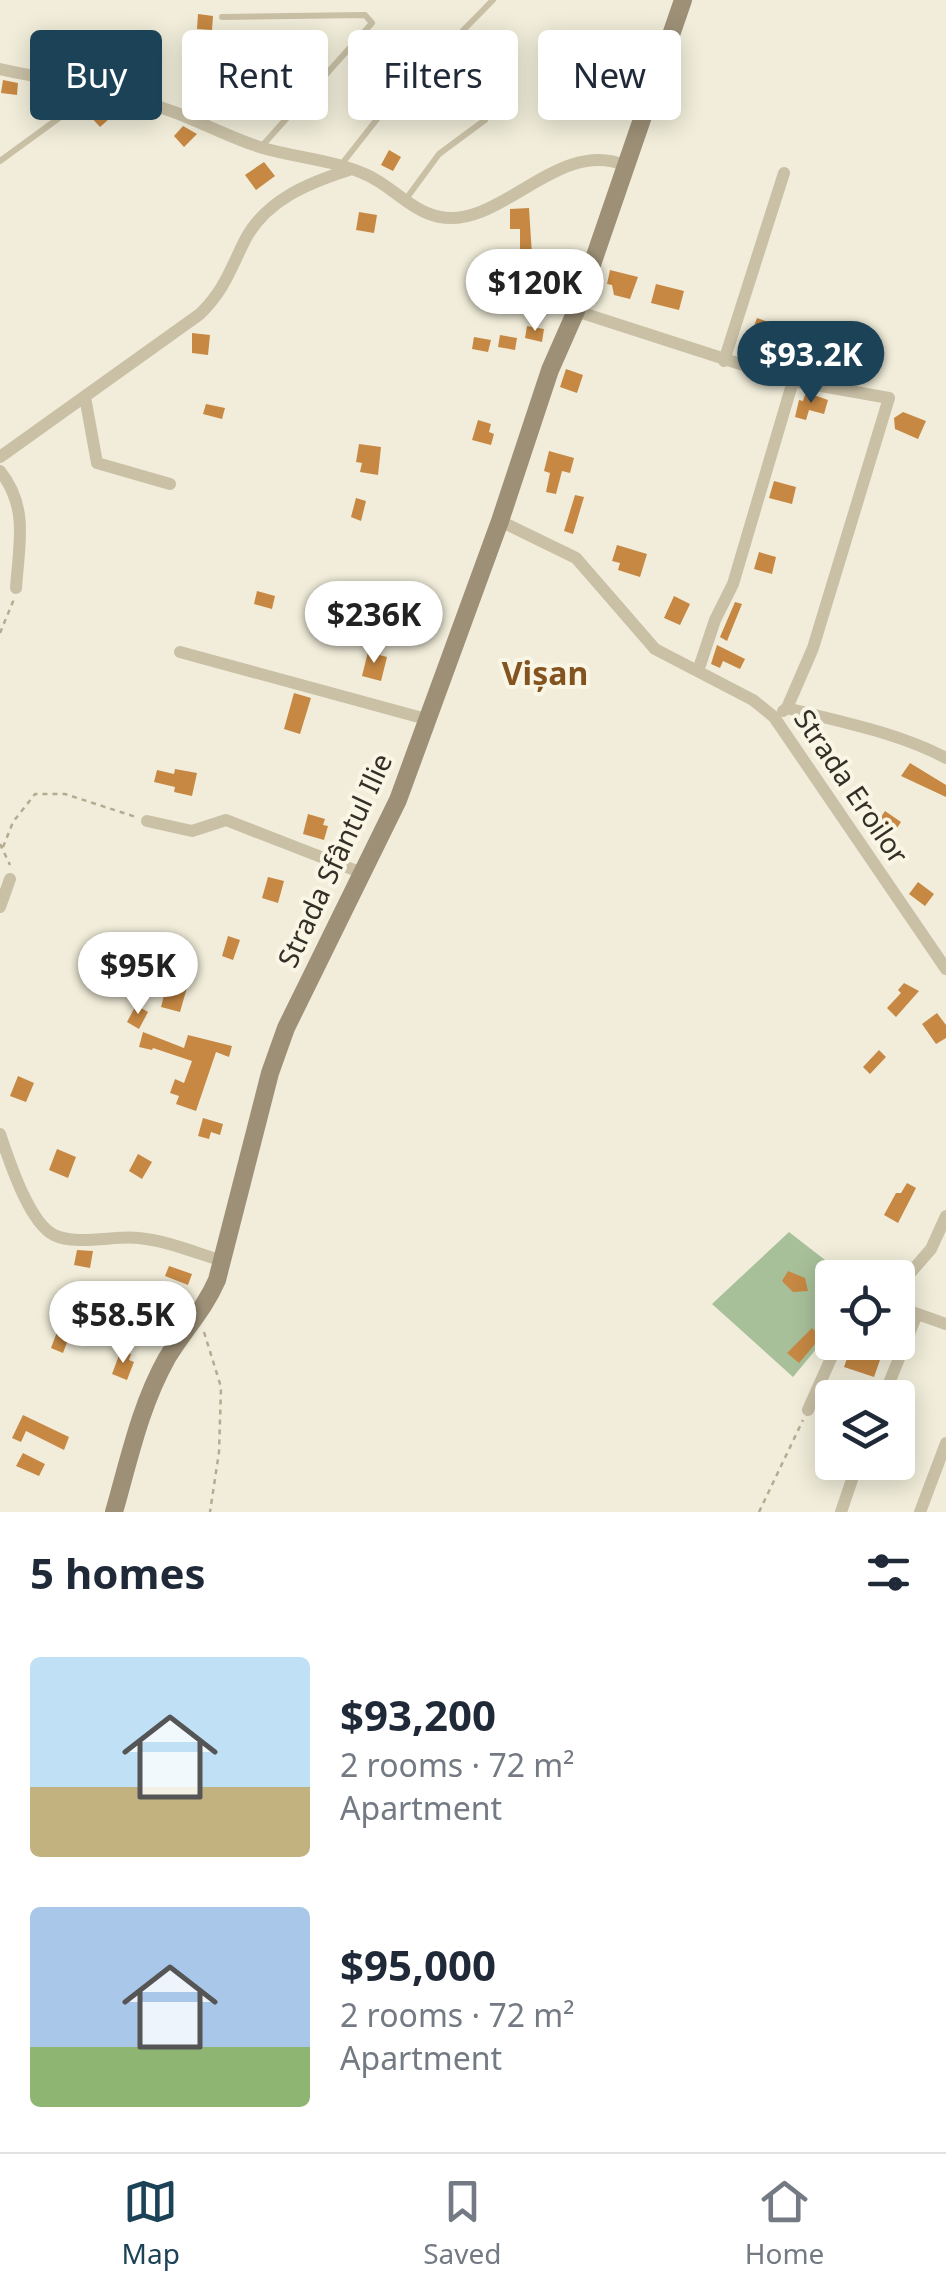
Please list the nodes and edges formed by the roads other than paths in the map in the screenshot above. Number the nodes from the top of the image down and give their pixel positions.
1 (493, 0) edge
2 (683, 0) edge
3 (222, 17) dead end
4 (0, 69) edge
5 (30, 75) edge
6 (162, 108) edge
7 (57, 120) edge
8 (485, 120) dead end
9 (260, 148) junction
10 (0, 161) edge
11 (626, 166) junction
12 (346, 168) junction
13 (784, 174) dead end
14 (406, 199) junction
15 (576, 311) junction
16 (724, 361) junction
17 (793, 380) junction
18 (86, 397) junction
19 (0, 457) edge
20 (0, 471) edge
21 (170, 484) dead end
22 (500, 522) junction
23 (16, 588) road end
24 (180, 652) dead end
25 (698, 671) junction
26 (787, 708) junction
27 (774, 717) junction
28 (426, 719) junction
29 (946, 758) edge
30 (147, 821) road end
31 (362, 873) junction
32 (10, 879) road end
33 (0, 907) edge
34 (946, 969) edge
35 (0, 1134) edge
36 (946, 1216) edge
37 (223, 1261) junction
38 (915, 1266) edge
39 (917, 1314) joint
40 (946, 1324) edge
41 (830, 1360) edge
42 (890, 1380) edge
43 (808, 1410) road end
44 (946, 1443) edge
45 (852, 1480) edge
46 (114, 1512) edge
47 (840, 1512) edge
48 (920, 1512) edge

1 - 12 lane
2 - 11 street, Strada Sfântul Ilie
3 - 9 lane
4 - 5 street
6 - 9 street
7 - 10 lane
8 - 14 lane
9 - 12 street
11 - 14 street
11 - 15 street, Strada Sfântul Ilie
12 - 14 street
12 - 18 street
13 - 16 street
15 - 16 street
15 - 22 street, Strada Sfântul Ilie
16 - 17 street
17 - 25 street
17 - 26 street
18 - 19 street
18 - 21 street
20 - 23 street
22 - 25 street, Strada Eroilor
22 - 28 street, Strada Sfântul Ilie
24 - 28 street
25 - 27 street, Strada Eroilor
26 - 27 street
26 - 29 street
27 - 34 street, Strada Eroilor
28 - 31 street, Strada Sfântul Ilie
30 - 31 street
31 - 37 street, Strada Sfântul Ilie
32 - 33 street
35 - 37 street
36 - 38 street
37 - 46 street, Strada Sfântul Ilie
39 - 40 street
39 - 42 street
41 - 43 street
44 - 48 street
45 - 47 street

